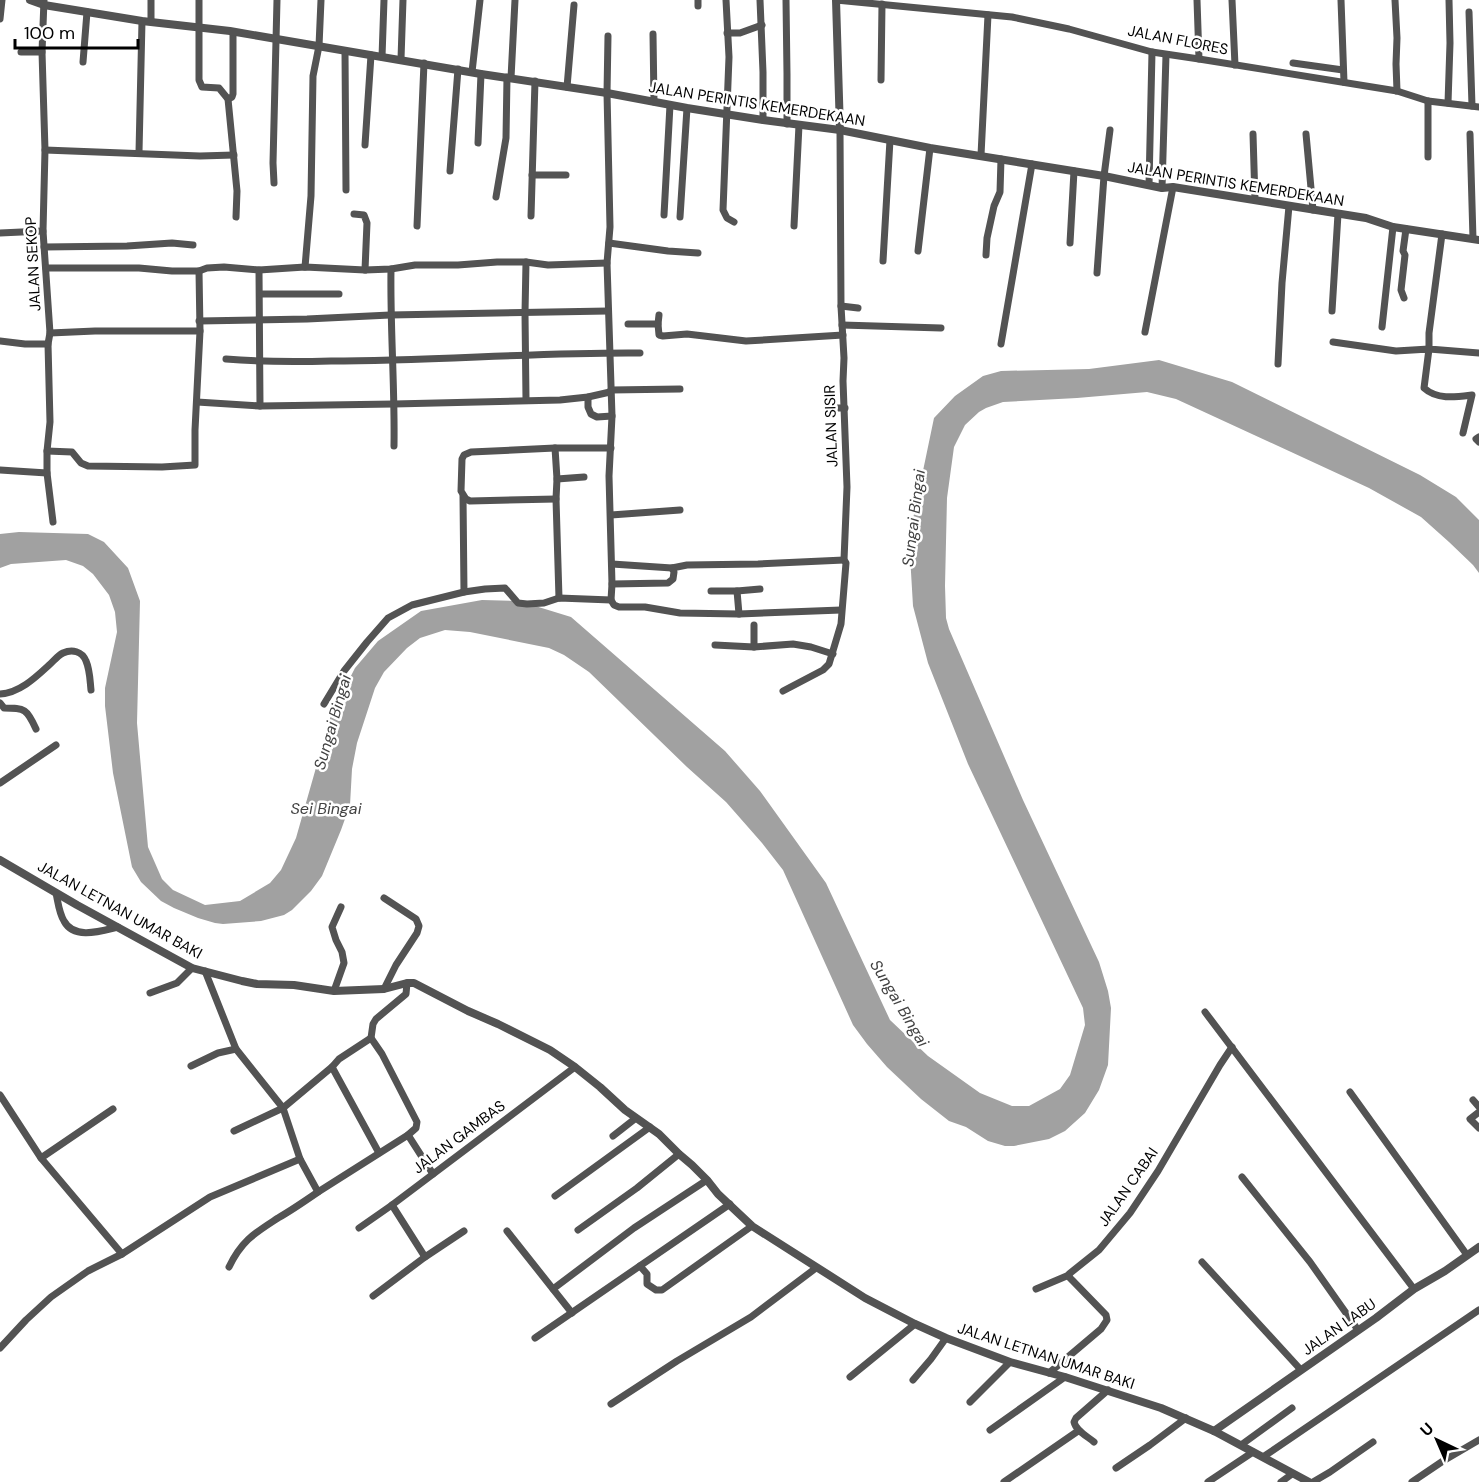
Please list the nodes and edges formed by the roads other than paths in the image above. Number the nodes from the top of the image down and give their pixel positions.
1 (2, 0) edge
2 (30, 0) edge
3 (151, 0) edge
4 (199, 0) edge
5 (277, 0) edge
6 (321, 0) edge
7 (384, 0) edge
8 (403, 0) edge
9 (480, 0) edge
10 (515, 0) edge
11 (726, 0) edge
12 (760, 0) edge
13 (786, 0) edge
14 (836, 0) edge
15 (1197, 0) edge
16 (1232, 0) edge
17 (1341, 0) edge
18 (1395, 0) edge
19 (1449, 0) edge
20 (44, 2) edge
21 (882, 4) junction
22 (574, 5) dead end
23 (87, 12) junction
24 (1469, 12) dead end
25 (988, 15) junction
26 (0, 19) edge
27 (147, 21) junction
28 (762, 25) junction
29 (199, 27) junction
30 (233, 32) junction
31 (727, 33) junction
32 (653, 34) dead end
33 (608, 36) dead end
34 (277, 40) junction
35 (319, 46) junction
36 (345, 51) junction
37 (21, 52) dead end
38 (42, 52) junction
39 (1152, 52) junction
40 (371, 55) junction
41 (1166, 55) junction
42 (382, 57) junction
43 (401, 59) junction
44 (1199, 59) junction
45 (83, 62) dead end
46 (424, 63) junction
47 (1293, 63) dead end
48 (1235, 65) junction
49 (458, 69) junction
50 (1343, 70) junction
51 (476, 73) junction
52 (509, 77) junction
53 (880, 80) dead end
54 (535, 81) junction
55 (1344, 82) junction
56 (567, 87) junction
57 (1397, 91) junction
58 (607, 93) junction
59 (228, 99) junction
60 (1428, 100) junction
61 (654, 102) junction
62 (1448, 103) junction
63 (670, 105) junction
64 (1475, 107) edge
65 (687, 108) junction
66 (727, 114) junction
67 (763, 120) junction
68 (787, 124) junction
69 (799, 125) junction
70 (840, 130) junction
71 (1110, 130) dead end
72 (1253, 134) dead end
73 (1306, 134) dead end
74 (1470, 134) dead end
75 (890, 140) junction
76 (478, 143) dead end
77 (365, 144) dead end
78 (930, 148) junction
79 (45, 150) junction
80 (139, 153) junction
81 (234, 155) junction
82 (981, 155) junction
83 (1428, 157) dead end
84 (1001, 159) junction
85 (1032, 164) junction
86 (450, 171) dead end
87 (1074, 171) junction
88 (532, 175) junction
89 (566, 175) dead end
90 (1104, 176) junction
91 (274, 183) dead end
92 (1149, 185) junction
93 (1173, 187) junction
94 (1162, 188) junction
95 (346, 190) dead end
96 (496, 197) dead end
97 (1255, 201) junction
98 (1289, 206) junction
99 (1313, 210) junction
100 (354, 214) dead end
101 (1338, 214) junction
102 (664, 215) dead end
103 (531, 216) dead end
104 (236, 218) dead end
105 (680, 218) dead end
106 (734, 222) dead end
107 (417, 226) dead end
108 (794, 226) dead end
109 (1393, 227) junction
110 (1406, 229) junction
111 (43, 231) junction
112 (0, 233) edge
113 (1442, 234) junction
114 (1476, 240) edge
115 (609, 243) junction
116 (1070, 243) dead end
117 (193, 245) dead end
118 (44, 246) junction
119 (918, 251) dead end
120 (698, 253) dead end
121 (986, 255) dead end
122 (883, 261) dead end
123 (526, 262) junction
124 (607, 263) junction
125 (305, 267) junction
126 (46, 268) junction
127 (391, 269) junction
128 (259, 270) junction
129 (365, 270) junction
130 (199, 271) junction
131 (1097, 273) dead end
132 (260, 294) junction
133 (339, 294) dead end
134 (1404, 298) dead end
135 (841, 306) junction
136 (858, 308) dead end
137 (608, 311) junction
138 (1332, 311) dead end
139 (525, 313) junction
140 (390, 315) junction
141 (659, 315) dead end
142 (259, 320) junction
143 (199, 321) junction
144 (628, 324) dead end
145 (658, 324) junction
146 (842, 325) junction
147 (1382, 327) dead end
148 (941, 328) dead end
149 (200, 331) junction
150 (1145, 332) dead end
151 (50, 333) junction
152 (843, 335) junction
153 (0, 341) edge
154 (1333, 342) dead end
155 (48, 344) junction
156 (1001, 344) dead end
157 (1429, 349) junction
158 (609, 353) junction
159 (640, 353) dead end
160 (1479, 353) edge
161 (525, 355) junction
162 (226, 360) dead end
163 (392, 361) junction
164 (260, 362) junction
165 (1278, 364) dead end
166 (680, 389) dead end
167 (611, 391) junction
168 (1475, 394) edge
169 (588, 397) junction
170 (526, 400) junction
171 (197, 402) junction
172 (394, 404) junction
173 (260, 406) junction
174 (826, 408) dead end
175 (845, 408) junction
176 (612, 416) junction
177 (1463, 433) dead end
178 (1479, 437) edge
179 (1479, 442) edge
180 (394, 446) dead end
181 (555, 448) junction
182 (611, 448) junction
183 (47, 451) junction
184 (0, 470) edge
185 (47, 473) junction
186 (584, 477) dead end
187 (557, 479) junction
188 (463, 496) junction
189 (556, 499) junction
190 (680, 510) dead end
191 (611, 515) junction
192 (53, 522) dead end
193 (844, 560) junction
194 (612, 564) junction
195 (672, 568) junction
196 (612, 584) junction
197 (760, 589) dead end
198 (711, 591) dead end
199 (737, 591) junction
200 (464, 592) junction
201 (560, 598) junction
202 (611, 600) junction
203 (841, 610) junction
204 (739, 614) junction
205 (754, 625) dead end
206 (715, 645) dead end
207 (754, 647) junction
208 (833, 654) junction
209 (92, 690) dead end
210 (783, 691) dead end
211 (0, 694) edge
212 (0, 703) edge
213 (324, 704) dead end
214 (36, 729) dead end
215 (56, 745) dead end
216 (0, 783) edge
217 (0, 860) edge
218 (56, 892) junction
219 (384, 898) dead end
220 (341, 907) dead end
221 (118, 927) junction
222 (192, 968) junction
223 (205, 971) junction
224 (407, 982) junction
225 (384, 989) junction
226 (334, 991) junction
227 (150, 993) dead end
228 (1205, 1012) dead end
229 (371, 1038) junction
230 (1232, 1047) junction
231 (236, 1049) junction
232 (191, 1066) dead end
233 (332, 1067) junction
234 (575, 1067) junction
235 (1350, 1092) dead end
236 (0, 1095) edge
237 (1473, 1101) dead end
238 (1479, 1107) edge
239 (283, 1108) junction
240 (113, 1109) dead end
241 (1479, 1112) edge
242 (636, 1118) junction
243 (650, 1127) junction
244 (1479, 1128) edge
245 (234, 1131) dead end
246 (408, 1135) junction
247 (613, 1136) dead end
248 (379, 1153) junction
249 (679, 1154) junction
250 (41, 1158) junction
251 (300, 1159) junction
252 (433, 1174) junction
253 (1242, 1177) dead end
254 (707, 1180) junction
255 (318, 1192) junction
256 (555, 1196) dead end
257 (730, 1204) junction
258 (392, 1205) junction
259 (752, 1226) junction
260 (359, 1228) dead end
261 (507, 1230) dead end
262 (578, 1230) dead end
263 (464, 1231) dead end
264 (1479, 1247) edge
265 (122, 1254) junction
266 (1467, 1255) junction
267 (425, 1257) junction
268 (1202, 1262) dead end
269 (640, 1266) junction
270 (229, 1267) dead end
271 (816, 1268) junction
272 (1069, 1275) junction
273 (1036, 1288) dead end
274 (553, 1289) junction
275 (1414, 1289) junction
276 (373, 1296) dead end
277 (1479, 1310) edge
278 (572, 1313) junction
279 (915, 1324) junction
280 (1358, 1330) junction
281 (535, 1338) dead end
282 (946, 1338) junction
283 (0, 1348) edge
284 (1010, 1362) junction
285 (1301, 1370) junction
286 (1048, 1373) junction
287 (850, 1377) dead end
288 (1065, 1377) junction
289 (913, 1380) dead end
290 (1108, 1390) junction
291 (970, 1402) dead end
292 (610, 1404) dead end
293 (1292, 1408) dead end
294 (1186, 1418) junction
295 (990, 1430) dead end
296 (1078, 1431) junction
297 (1214, 1431) junction
298 (1479, 1440) edge
299 (1094, 1442) dead end
300 (1372, 1442) dead end
301 (1241, 1445) junction
302 (1252, 1452) junction
303 (1263, 1457) junction
304 (1116, 1468) dead end
305 (1292, 1474) junction
306 (1004, 1482) edge
307 (1208, 1482) edge
308 (1281, 1482) edge
309 (1311, 1482) edge
310 (1412, 1482) edge

1 - 26 street
2 - 20 street, JALAN PERINTIS KEMERDEKAAN
3 - 27 street
4 - 29 street
5 - 34 street
6 - 35 street
7 - 42 street
8 - 43 street
9 - 51 street
10 - 52 street
11 - 31 street
12 - 28 street
13 - 68 street
14 - 21 street, JALAN FLORES
14 - 70 street
15 - 44 street
16 - 48 street
17 - 50 street
18 - 57 street
19 - 62 street
20 - 23 street, JALAN PERINTIS KEMERDEKAAN
20 - 38 street, JALAN SEKOP
21 - 25 street, JALAN FLORES
21 - 53 street
22 - 56 street
23 - 27 street, JALAN PERINTIS KEMERDEKAAN
23 - 45 street
24 - 64 street
25 - 39 street, JALAN FLORES
25 - 82 street
27 - 29 street, JALAN PERINTIS KEMERDEKAAN
27 - 80 street
28 - 31 street
28 - 67 street
29 - 30 street, JALAN PERINTIS KEMERDEKAAN
29 - 59 street
30 - 34 street, JALAN PERINTIS KEMERDEKAAN
30 - 59 street
31 - 66 street
32 - 61 street
33 - 58 street
34 - 35 street, JALAN PERINTIS KEMERDEKAAN
34 - 91 street
35 - 36 street, JALAN PERINTIS KEMERDEKAAN
35 - 125 street
36 - 40 street, JALAN PERINTIS KEMERDEKAAN
36 - 95 street
37 - 38 street
38 - 79 street, JALAN SEKOP
39 - 41 street, JALAN FLORES
39 - 92 street
40 - 42 street, JALAN PERINTIS KEMERDEKAAN
40 - 77 street
41 - 44 street, JALAN FLORES
41 - 94 street
42 - 43 street, JALAN PERINTIS KEMERDEKAAN
43 - 46 street, JALAN PERINTIS KEMERDEKAAN
44 - 48 street, JALAN FLORES
46 - 49 street, JALAN PERINTIS KEMERDEKAAN
46 - 107 street
47 - 50 street
48 - 55 street, JALAN FLORES
49 - 51 street, JALAN PERINTIS KEMERDEKAAN
49 - 86 street
50 - 55 street
51 - 52 street, JALAN PERINTIS KEMERDEKAAN
51 - 76 street
52 - 54 street, JALAN PERINTIS KEMERDEKAAN
52 - 96 street
54 - 56 street, JALAN PERINTIS KEMERDEKAAN
54 - 88 street
55 - 57 street, JALAN FLORES
56 - 58 street, JALAN PERINTIS KEMERDEKAAN
57 - 60 street, JALAN FLORES
58 - 61 street, JALAN PERINTIS KEMERDEKAAN
58 - 115 street
59 - 81 street
60 - 62 street, JALAN FLORES
60 - 83 street
61 - 63 street, JALAN PERINTIS KEMERDEKAAN
62 - 64 street, JALAN FLORES
63 - 65 street, JALAN PERINTIS KEMERDEKAAN
63 - 102 street
65 - 66 street, JALAN PERINTIS KEMERDEKAAN
65 - 105 street
66 - 67 street, JALAN PERINTIS KEMERDEKAAN
66 - 106 street
67 - 68 street, JALAN PERINTIS KEMERDEKAAN
68 - 69 street, JALAN PERINTIS KEMERDEKAAN
69 - 70 street, JALAN PERINTIS KEMERDEKAAN
69 - 108 street
70 - 75 street, JALAN PERINTIS KEMERDEKAAN
70 - 135 street, JALAN SISIR
71 - 90 street
72 - 97 street
73 - 99 street
74 - 114 street
75 - 78 street, JALAN PERINTIS KEMERDEKAAN
75 - 122 street
78 - 82 street, JALAN PERINTIS KEMERDEKAAN
78 - 119 street
79 - 80 street
79 - 111 street, JALAN SEKOP
80 - 81 street
81 - 104 street
82 - 84 street, JALAN PERINTIS KEMERDEKAAN
84 - 85 street, JALAN PERINTIS KEMERDEKAAN
84 - 121 street
85 - 87 street, JALAN PERINTIS KEMERDEKAAN
85 - 156 street
87 - 90 street, JALAN PERINTIS KEMERDEKAAN
87 - 116 street
88 - 89 street
88 - 103 street
90 - 92 street, JALAN PERINTIS KEMERDEKAAN
90 - 131 street
92 - 94 street, JALAN PERINTIS KEMERDEKAAN
93 - 94 street, JALAN PERINTIS KEMERDEKAAN
93 - 97 street, JALAN PERINTIS KEMERDEKAAN
93 - 150 street
97 - 98 street, JALAN PERINTIS KEMERDEKAAN
98 - 99 street, JALAN PERINTIS KEMERDEKAAN
98 - 165 street
99 - 101 street, JALAN PERINTIS KEMERDEKAAN
100 - 129 street
101 - 109 street, JALAN PERINTIS KEMERDEKAAN
101 - 138 street
109 - 110 street, JALAN PERINTIS KEMERDEKAAN
109 - 147 street
110 - 113 street, JALAN PERINTIS KEMERDEKAAN
110 - 134 street
111 - 112 street
111 - 118 street, JALAN SEKOP
113 - 114 street, JALAN PERINTIS KEMERDEKAAN
113 - 157 street
115 - 120 street
115 - 124 street
117 - 118 street
118 - 126 street, JALAN SEKOP
123 - 124 street
123 - 127 street
123 - 139 street
124 - 137 street
125 - 128 street
125 - 129 street
126 - 130 street
126 - 151 street, JALAN SEKOP
127 - 129 street
127 - 140 street
128 - 130 street
128 - 132 street
130 - 143 street
132 - 133 street
132 - 142 street
135 - 136 street
135 - 146 street, JALAN SISIR
137 - 139 street
137 - 158 street
139 - 140 street
139 - 161 street
140 - 142 street
140 - 163 street
141 - 145 street
142 - 143 street
142 - 164 street
143 - 149 street
144 - 145 street
145 - 152 street
146 - 148 street
146 - 152 street, JALAN SISIR
149 - 151 street
149 - 171 street
151 - 155 street, JALAN SEKOP
152 - 175 street, JALAN SISIR
153 - 155 street
154 - 157 street
155 - 183 street, JALAN SEKOP
157 - 160 street
157 - 168 street
158 - 159 street
158 - 161 street
158 - 167 street
161 - 163 street
161 - 170 street
162 - 164 street
163 - 164 street
163 - 172 street
164 - 173 street
166 - 167 street
167 - 169 street
167 - 176 street
168 - 177 street
169 - 170 street
169 - 176 street
170 - 172 street
171 - 173 street
171 - 183 street
172 - 173 street
172 - 180 street
174 - 175 street
175 - 193 street, JALAN SISIR
176 - 182 street
178 - 179 street
181 - 182 street
181 - 187 street
181 - 188 street
182 - 191 street
183 - 185 street, JALAN SEKOP
184 - 185 street
185 - 192 street, JALAN SEKOP
186 - 187 street
187 - 189 street
188 - 189 street
188 - 200 street
189 - 201 street
190 - 191 street
191 - 194 street
193 - 195 street
193 - 203 street, JALAN SISIR
194 - 195 street
194 - 196 street
195 - 196 street
196 - 202 street
197 - 199 street
198 - 199 street
199 - 204 street
200 - 201 street
200 - 213 street
201 - 202 street
202 - 204 street
203 - 204 street
203 - 208 street, JALAN SISIR
205 - 207 street
206 - 207 street
207 - 208 street
208 - 210 street, JALAN SISIR
209 - 211 street
212 - 214 street
215 - 216 street
217 - 218 street, JALAN LETNAN UMAR BAKI
218 - 221 street, JALAN LETNAN UMAR BAKI
218 - 221 street
219 - 225 street
220 - 226 street
221 - 222 street, JALAN LETNAN UMAR BAKI
222 - 223 street, JALAN LETNAN UMAR BAKI
222 - 227 street
223 - 226 street, JALAN LETNAN UMAR BAKI
223 - 231 street
224 - 225 street, JALAN LETNAN UMAR BAKI
224 - 229 street
224 - 234 street, JALAN LETNAN UMAR BAKI
225 - 226 street, JALAN LETNAN UMAR BAKI
228 - 230 street
229 - 233 street
229 - 246 street
230 - 272 street, JALAN CABAI
230 - 275 street
231 - 232 street
231 - 239 street
233 - 239 street
233 - 248 street
234 - 242 street, JALAN LETNAN UMAR BAKI
234 - 252 street, JALAN GAMBAS
235 - 266 street
236 - 250 street
237 - 238 street
239 - 245 street
239 - 251 street
240 - 250 street
241 - 244 street
242 - 243 street, JALAN LETNAN UMAR BAKI
242 - 247 street
243 - 249 street, JALAN LETNAN UMAR BAKI
243 - 256 street
246 - 248 street
246 - 252 street
248 - 255 street
249 - 254 street, JALAN LETNAN UMAR BAKI
249 - 262 street
250 - 265 street
251 - 255 street
251 - 265 street
252 - 258 street, JALAN GAMBAS
253 - 280 street
254 - 257 street, JALAN LETNAN UMAR BAKI
254 - 274 street
255 - 270 street
257 - 259 street, JALAN LETNAN UMAR BAKI
257 - 269 street
258 - 260 street, JALAN GAMBAS
258 - 267 street
259 - 269 street
259 - 271 street, JALAN LETNAN UMAR BAKI
261 - 274 street
263 - 267 street
264 - 266 street, JALAN LABU
265 - 283 street
266 - 275 street, JALAN LABU
267 - 276 street
268 - 285 street
269 - 278 street
271 - 279 street, JALAN LETNAN UMAR BAKI
271 - 292 street
272 - 273 street, JALAN CABAI
272 - 286 street
274 - 278 street
275 - 280 street, JALAN LABU
277 - 303 street
278 - 281 street
279 - 282 street, JALAN LETNAN UMAR BAKI
279 - 287 street
280 - 285 street, JALAN LABU
282 - 284 street, JALAN LETNAN UMAR BAKI
282 - 289 street
284 - 286 street, JALAN LETNAN UMAR BAKI
284 - 291 street
285 - 297 street, JALAN LABU
286 - 288 street, JALAN LETNAN UMAR BAKI
288 - 290 street, JALAN LETNAN UMAR BAKI
288 - 295 street
290 - 294 street, JALAN LETNAN UMAR BAKI
290 - 296 street
293 - 301 street
294 - 297 street, JALAN LETNAN UMAR BAKI
294 - 304 street
296 - 299 street
296 - 306 street
297 - 301 street, JALAN LETNAN UMAR BAKI
298 - 310 street
300 - 309 street
301 - 302 street, JALAN LETNAN UMAR BAKI
302 - 303 street, JALAN LETNAN UMAR BAKI
302 - 307 street
303 - 305 street, JALAN LETNAN UMAR BAKI
305 - 308 street
305 - 309 street, JALAN LETNAN UMAR BAKI

